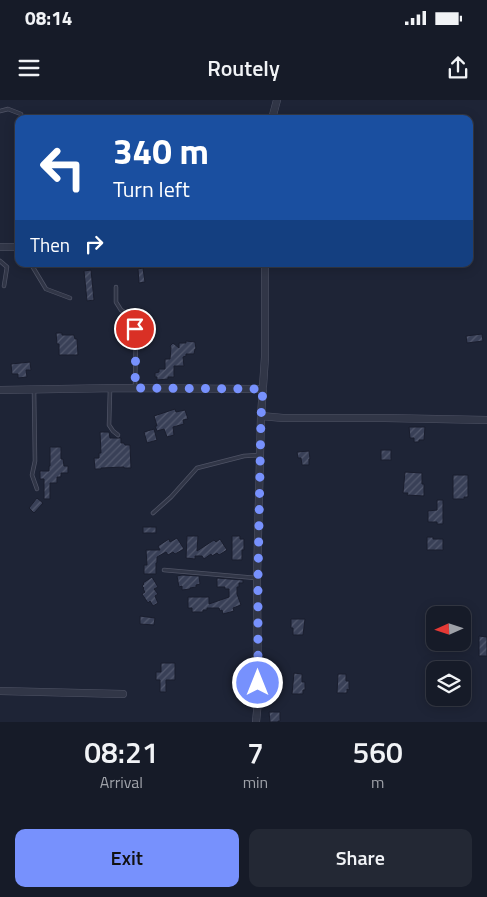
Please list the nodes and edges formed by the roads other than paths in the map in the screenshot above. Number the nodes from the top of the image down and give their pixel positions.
1 (277, 100) edge
2 (0, 111) edge
3 (21, 114) dead end
4 (273, 115) edge
5 (0, 247) edge
6 (15, 248) edge
7 (0, 261) edge
8 (33, 267) edge
9 (265, 267) edge
10 (4, 286) dead end
11 (116, 287) dead end
12 (70, 298) dead end
13 (110, 388) junction
14 (135, 388) junction
15 (34, 389) junction
16 (263, 389) junction
17 (0, 390) edge
18 (261, 416) junction
19 (487, 420) edge
20 (118, 435) dead end
21 (260, 455) junction
22 (37, 489) dead end
23 (153, 513) dead end
24 (164, 570) dead end
25 (258, 578) junction
26 (0, 691) edge
27 (123, 694) dead end
28 (256, 722) edge

1 - 4 street
2 - 3 lane
5 - 6 street
7 - 10 lane
8 - 12 lane
9 - 16 street
11 - 14 lane
13 - 14 street
13 - 15 street
13 - 20 lane
14 - 16 street
15 - 17 street
15 - 22 lane
16 - 18 street
18 - 19 street
18 - 21 street
21 - 23 lane
21 - 25 street
24 - 25 lane
25 - 28 street
26 - 27 street

